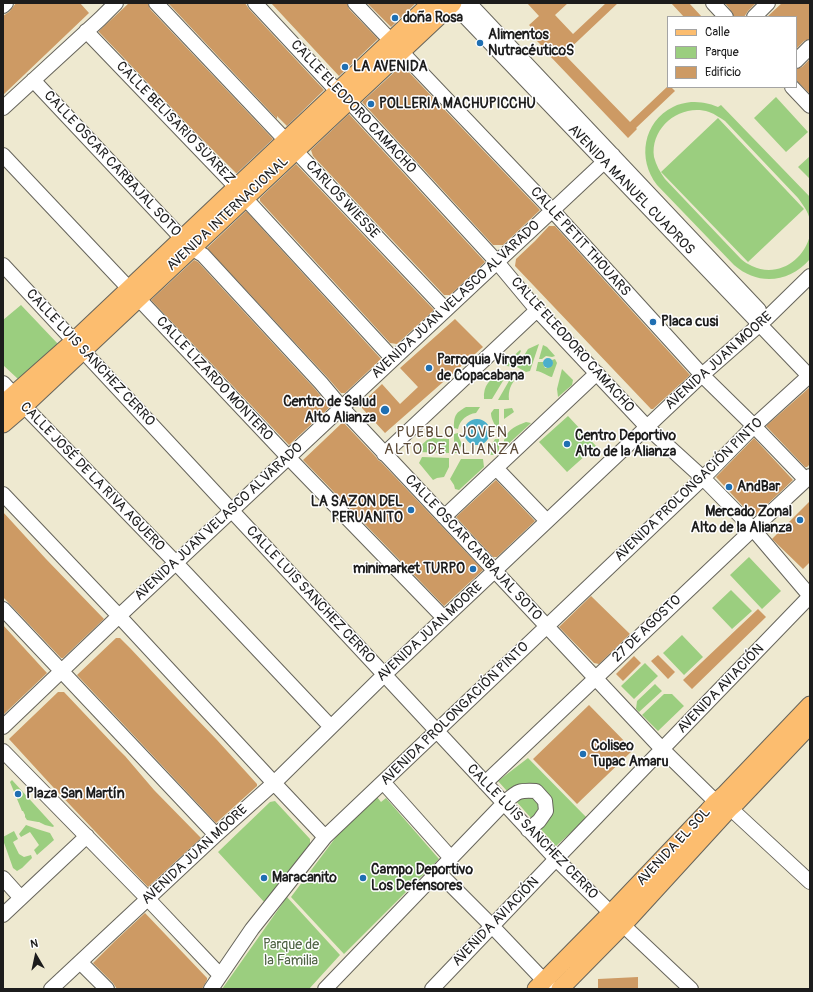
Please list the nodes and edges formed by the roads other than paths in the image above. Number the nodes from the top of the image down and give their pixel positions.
1 (6, 3) edge
2 (116, 3) edge
3 (156, 3) edge
4 (255, 3) edge
5 (355, 3) edge
6 (431, 3) edge
7 (452, 3) edge
8 (469, 3) edge
9 (713, 3) edge
10 (768, 3) edge
11 (3, 6) edge
12 (725, 16) edge
13 (755, 16) edge
14 (86, 30) junction
15 (396, 46) junction
16 (810, 47) edge
17 (797, 60) edge
18 (33, 80) junction
19 (793, 88) edge
20 (343, 96) junction
21 (810, 106) edge
22 (3, 108) edge
23 (291, 145) junction
24 (3, 155) edge
25 (608, 158) junction
26 (241, 192) junction
27 (552, 210) junction
28 (187, 244) junction
29 (497, 262) junction
30 (3, 265) edge
31 (810, 276) edge
32 (133, 294) junction
33 (446, 310) junction
34 (538, 310) junction
35 (763, 321) junction
36 (78, 346) junction
37 (393, 359) junction
38 (810, 372) edge
39 (597, 373) junction
40 (702, 375) junction
41 (11, 397) edge
42 (342, 408) junction
43 (3, 424) edge
44 (754, 426) junction
45 (647, 427) junction
46 (384, 454) junction
47 (288, 457) junction
48 (496, 468) junction
49 (703, 478) junction
50 (808, 478) edge
51 (3, 494) edge
52 (231, 510) junction
53 (444, 517) junction
54 (547, 521) junction
55 (753, 529) junction
56 (176, 563) junction
57 (494, 571) junction
58 (810, 596) edge
59 (3, 609) edge
60 (119, 616) junction
61 (444, 618) junction
62 (547, 627) junction
63 (61, 670) junction
64 (384, 675) junction
65 (596, 678) junction
66 (810, 704) edge
67 (810, 725) edge
68 (3, 727) edge
69 (331, 727) junction
70 (437, 731) junction
71 (662, 749) junction
72 (3, 751) edge
73 (383, 782) junction
74 (274, 783) junction
75 (485, 783) junction
76 (504, 803) junction
77 (723, 805) junction
78 (528, 830) junction
79 (216, 835) junction
80 (87, 836) junction
81 (326, 837) junction
82 (452, 858) junction
83 (556, 859) junction
84 (438, 872) junction
85 (3, 878) edge
86 (810, 882) edge
87 (21, 898) junction
88 (148, 899) junction
89 (3, 915) edge
90 (617, 919) junction
91 (492, 926) junction
92 (80, 962) junction
93 (220, 975) junction
94 (544, 986) edge
95 (327, 988) edge
96 (51, 989) edge
97 (107, 989) edge
98 (211, 989) edge
99 (432, 989) edge
100 (560, 989) edge
101 (690, 989) edge

1 - 11 street
2 - 14 street
3 - 23 street, CARLOS WIESSE
4 - 20 street, CALLE ELEODORO CAMACHO
5 - 15 street, CALLE PETIT THOUARS
6 - 15 main road, AVENIDA INTERNACIONAL
7 - 15 main road, AVENIDA INTERNACIONAL
7 - 25 street, AVENIDA MANUEL CUADROS
8 - 25 street, AVENIDA MANUEL CUADROS
9 - 12 street
10 - 13 street
14 - 18 street
14 - 26 street, CALLE BELISARIO SUAREZ
15 - 20 main road, AVENIDA INTERNACIONAL
15 - 27 street, CALLE PETIT THOUARS
16 - 17 street
18 - 22 street
18 - 28 street, CALLE OSCAR CARBAJAL SOTO
19 - 21 street
20 - 23 main road, AVENIDA INTERNACIONAL
20 - 29 street, CALLE ELEODORO CAMACHO
23 - 26 main road, AVENIDA INTERNACIONAL
23 - 33 street, CARLOS WIESSE
24 - 32 street, CALLE LIZARDO MONTERO
25 - 27 street, AVENIDA JUAN VELASCO ALVARADO
25 - 35 street, AVENIDA MANUEL CUADROS
26 - 28 main road, AVENIDA INTERNACIONAL
26 - 37 street, CALLE BELISARIO SUAREZ
27 - 29 street, AVENIDA JUAN VELASCO ALVARADO
27 - 40 street, CALLE PETIT THOUARS
28 - 32 main road, AVENIDA INTERNACIONAL
28 - 42 street, CALLE OSCAR CARBAJAL SOTO
29 - 33 street, AVENIDA JUAN VELASCO ALVARADO
29 - 34 street, CALLE ELEODORO CAMACHO
30 - 36 street, CALLE LUIS SANCHEZ CERRO
31 - 35 street, AVENIDA JUAN MOORE
32 - 36 main road, AVENIDA INTERNACIONAL
32 - 47 street, CALLE LIZARDO MONTERO
33 - 37 street, AVENIDA JUAN VELASCO ALVARADO
34 - 39 street, CALLE ELEODORO CAMACHO
34 - 46 street
35 - 38 street, AVENIDA MANUEL CUADROS
35 - 40 street, AVENIDA JUAN MOORE
36 - 41 main road, AVENIDA INTERNACIONAL
36 - 52 street, CALLE LUIS SANCHEZ CERRO
37 - 42 street, AVENIDA JUAN VELASCO ALVARADO
38 - 44 street, AVENIDA PROLONGACIÓN PINTO
39 - 45 street, CALLE ELEODORO CAMACHO
39 - 48 street
40 - 44 street, CALLE PETIT THOUARS
40 - 45 street, AVENIDA JUAN MOORE
41 - 43 main road, AVENIDA INTERNACIONAL
41 - 56 street, CALLE JOSÉ DE LA RIVA AGUERO
42 - 46 street, CALLE OSCAR CARBAJAL SOTO
42 - 47 street, AVENIDA JUAN VELASCO ALVARADO
44 - 49 street, AVENIDA PROLONGACIÓN PINTO
44 - 50 street, CALLE PETIT THOUARS
45 - 49 street, CALLE ELEODORO CAMACHO
45 - 54 street, AVENIDA JUAN MOORE
46 - 53 street, CALLE OSCAR CARBAJAL SOTO
47 - 52 street, AVENIDA JUAN VELASCO ALVARADO
47 - 61 street, CALLE LIZARDO MONTERO
48 - 53 street
48 - 54 street
49 - 55 street, CALLE ELEODORO CAMACHO
49 - 62 street, AVENIDA PROLONGACIÓN PINTO
50 - 55 street, 27 DE AGOSTO
51 - 60 street
52 - 56 street, AVENIDA JUAN VELASCO ALVARADO
52 - 64 street, CALLE LUIS SANCHEZ CERRO
53 - 57 street, CALLE OSCAR CARBAJAL SOTO
54 - 57 street, AVENIDA JUAN MOORE
55 - 58 street, CALLE ELEODORO CAMACHO
55 - 65 street, 27 DE AGOSTO
56 - 60 street, AVENIDA JUAN VELASCO ALVARADO
56 - 69 street, CALLE JOSÉ DE LA RIVA AGUERO
57 - 61 street, AVENIDA JUAN MOORE
57 - 62 street, CALLE OSCAR CARBAJAL SOTO
58 - 71 street, AVENIDA AVIACIÓN
59 - 63 street
60 - 63 street, AVENIDA JUAN VELASCO ALVARADO
60 - 74 street
61 - 64 street, AVENIDA JUAN MOORE
62 - 65 street, CALLE OSCAR CARBAJAL SOTO
62 - 70 street, AVENIDA PROLONGACIÓN PINTO
63 - 68 street, AVENIDA JUAN VELASCO ALVARADO
63 - 79 street
64 - 69 street, AVENIDA JUAN MOORE
64 - 70 street, CALLE LUIS SANCHEZ CERRO
65 - 71 street, CALLE OSCAR CARBAJAL SOTO
65 - 75 street, 27 DE AGOSTO
66 - 77 main road, AVENIDA EL SOL
67 - 77 main road, AVENIDA EL SOL
69 - 74 street, AVENIDA JUAN MOORE
70 - 73 street, AVENIDA PROLONGACIÓN PINTO
70 - 75 street, CALLE LUIS SANCHEZ CERRO
71 - 77 street, CALLE OSCAR CARBAJAL SOTO
71 - 83 street, AVENIDA AVIACIÓN
72 - 80 street
73 - 81 street, AVENIDA PROLONGACIÓN PINTO
73 - 82 street
74 - 79 street, AVENIDA JUAN MOORE
74 - 81 street
75 - 76 street, CALLE LUIS SANCHEZ CERRO
76 - 78 street, CALLE LUIS SANCHEZ CERRO
76 - 78 street
76 - 82 street
77 - 86 street, CALLE OSCAR CARBAJAL SOTO
77 - 90 main road, AVENIDA EL SOL
78 - 83 street, CALLE LUIS SANCHEZ CERRO
79 - 88 street, AVENIDA JUAN MOORE
80 - 87 street
80 - 88 street
81 - 93 street, AVENIDA PROLONGACIÓN PINTO
82 - 84 street
83 - 90 street, CALLE LUIS SANCHEZ CERRO
83 - 91 street, AVENIDA AVIACIÓN
84 - 91 street
84 - 95 street
85 - 87 street
87 - 89 street
88 - 92 street, AVENIDA JUAN MOORE
88 - 93 street
90 - 94 main road, AVENIDA EL SOL
90 - 100 main road, AVENIDA EL SOL
90 - 101 street, CALLE LUIS SANCHEZ CERRO
91 - 94 street
91 - 99 street, AVENIDA AVIACIÓN
92 - 96 street, AVENIDA JUAN MOORE
92 - 97 street
93 - 98 street, AVENIDA PROLONGACIÓN PINTO

